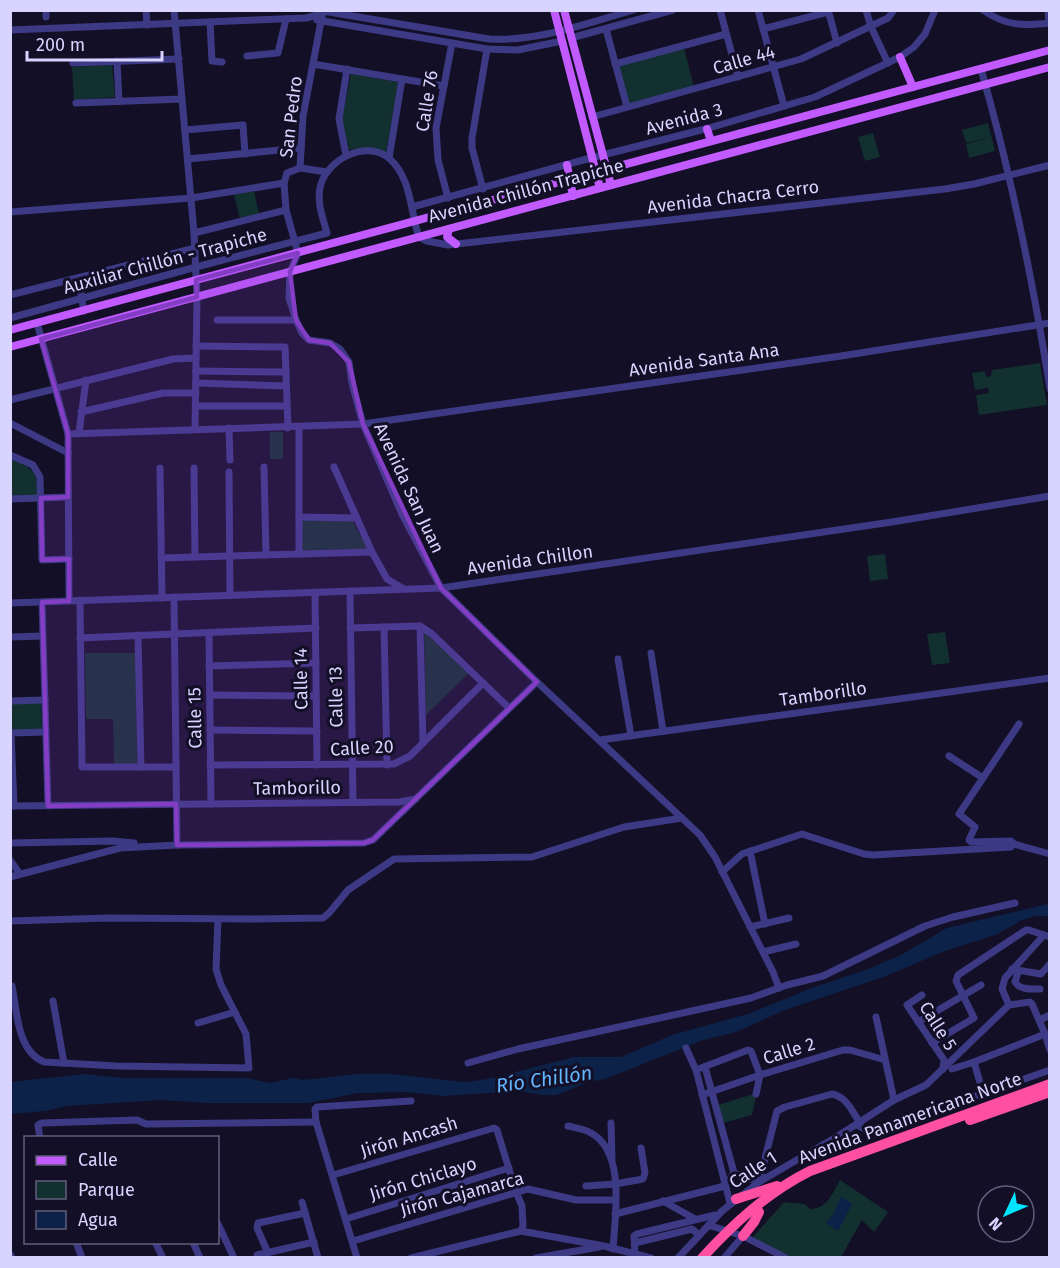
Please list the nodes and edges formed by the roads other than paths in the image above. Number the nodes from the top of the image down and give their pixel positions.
1 (146, 10) edge
2 (174, 10) edge
3 (554, 10) edge
4 (564, 10) edge
5 (601, 10) edge
6 (634, 10) edge
7 (674, 10) edge
8 (720, 10) edge
9 (758, 10) edge
10 (866, 10) edge
11 (894, 10) edge
12 (935, 10) edge
13 (983, 10) edge
14 (1048, 10) edge
15 (323, 11) edge
16 (828, 11) edge
17 (306, 18) junction
18 (286, 19) junction
19 (603, 19) junction
20 (322, 21) junction
21 (210, 22) junction
22 (1049, 23) edge
23 (176, 24) junction
24 (147, 25) junction
25 (573, 27) junction
26 (871, 27) junction
27 (606, 29) junction
28 (763, 29) junction
29 (10, 30) edge
30 (559, 31) junction
31 (726, 34) junction
32 (576, 37) junction
33 (562, 41) junction
34 (452, 43) junction
35 (837, 43) junction
36 (487, 49) junction
37 (1050, 50) edge
38 (247, 56) dead end
39 (900, 57) junction
40 (179, 59) junction
41 (117, 61) junction
42 (222, 62) dead end
43 (73, 63) dead end
44 (888, 63) junction
45 (313, 64) junction
46 (615, 64) junction
47 (773, 67) junction
48 (1050, 67) edge
49 (347, 69) junction
50 (981, 69) junction
51 (738, 77) junction
52 (402, 79) junction
53 (936, 81) junction
54 (985, 84) junction
55 (444, 86) junction
56 (913, 87) junction
57 (884, 95) junction
58 (940, 96) junction
59 (182, 99) junction
60 (119, 101) junction
61 (76, 103) dead end
62 (784, 106) junction
63 (627, 108) junction
64 (888, 111) junction
65 (592, 117) junction
66 (788, 121) junction
67 (707, 129) junction
68 (185, 130) junction
69 (793, 136) junction
70 (711, 141) junction
71 (301, 148) junction
72 (245, 153) junction
73 (346, 155) junction
74 (603, 155) junction
75 (389, 158) junction
76 (592, 158) junction
77 (188, 159) junction
78 (567, 165) junction
79 (1050, 165) edge
80 (300, 168) junction
81 (606, 170) junction
82 (327, 172) junction
83 (596, 172) junction
84 (1008, 174) junction
85 (568, 180) junction
86 (284, 183) junction
87 (611, 185) junction
88 (600, 188) junction
89 (483, 189) junction
90 (531, 190) junction
91 (573, 195) junction
92 (191, 198) junction
93 (448, 198) junction
94 (536, 206) junction
95 (412, 207) junction
96 (286, 210) junction
97 (10, 212) edge
98 (415, 221) junction
99 (448, 229) junction
100 (194, 233) junction
101 (357, 237) junction
102 (419, 237) junction
103 (295, 242) junction
104 (456, 244) junction
105 (195, 248) junction
106 (298, 253) junction
107 (360, 253) junction
108 (196, 267) junction
109 (290, 272) junction
110 (78, 278) junction
111 (196, 280) junction
112 (10, 296) edge
113 (197, 297) junction
114 (82, 298) junction
115 (84, 311) junction
116 (10, 318) edge
117 (217, 320) dead end
118 (296, 320) junction
119 (37, 323) junction
120 (1050, 323) edge
121 (1040, 325) junction
122 (89, 327) junction
123 (10, 330) edge
124 (41, 339) junction
125 (196, 346) junction
126 (10, 348) edge
127 (196, 358) junction
128 (196, 371) junction
129 (286, 372) junction
130 (86, 380) junction
131 (196, 383) junction
132 (286, 386) junction
133 (55, 388) junction
134 (1050, 389) edge
135 (196, 393) junction
136 (10, 400) edge
137 (196, 406) junction
138 (287, 406) junction
139 (81, 412) junction
140 (10, 423) edge
141 (363, 424) junction
142 (299, 427) junction
143 (229, 428) junction
144 (288, 428) junction
145 (195, 429) junction
146 (79, 433) junction
147 (68, 434) junction
148 (68, 453) junction
149 (10, 455) edge
150 (230, 460) dead end
151 (264, 467) dead end
152 (334, 467) dead end
153 (160, 468) dead end
154 (194, 468) dead end
155 (229, 472) dead end
156 (1050, 496) edge
157 (68, 497) junction
158 (41, 498) junction
159 (10, 499) edge
160 (299, 517) junction
161 (356, 518) junction
162 (372, 552) junction
163 (299, 554) junction
164 (266, 555) junction
165 (231, 556) junction
166 (195, 557) junction
167 (161, 558) junction
168 (69, 559) junction
169 (441, 588) junction
170 (404, 589) junction
171 (350, 591) junction
172 (315, 592) junction
173 (230, 595) junction
174 (174, 597) junction
175 (162, 598) junction
176 (80, 600) junction
177 (69, 601) junction
178 (42, 602) junction
179 (10, 603) edge
180 (420, 626) junction
181 (384, 627) junction
182 (316, 628) junction
183 (350, 628) junction
184 (209, 633) junction
185 (174, 634) junction
186 (138, 635) junction
187 (43, 636) junction
188 (10, 637) edge
189 (80, 638) junction
190 (651, 652) dead end
191 (618, 659) dead end
192 (316, 663) junction
193 (209, 666) junction
194 (1050, 678) edge
195 (537, 682) junction
196 (483, 683) junction
197 (210, 695) junction
198 (316, 696) junction
199 (10, 700) edge
200 (45, 700) junction
201 (509, 708) junction
202 (1019, 724) dead end
203 (210, 730) junction
204 (317, 731) junction
205 (663, 731) junction
206 (46, 732) junction
207 (11, 733) edge
208 (631, 736) junction
209 (600, 740) junction
210 (423, 743) junction
211 (949, 756) dead end
212 (210, 765) junction
213 (317, 765) junction
214 (352, 765) junction
215 (387, 765) junction
216 (141, 767) junction
217 (176, 767) junction
218 (983, 777) junction
219 (416, 799) junction
220 (353, 802) junction
221 (176, 804) junction
222 (211, 804) junction
223 (12, 806) edge
224 (48, 806) junction
225 (682, 818) junction
226 (90, 841) junction
227 (10, 843) edge
228 (1014, 844) junction
229 (177, 845) junction
230 (151, 846) junction
231 (750, 851) junction
232 (1050, 854) edge
233 (90, 856) junction
234 (10, 860) edge
235 (722, 872) junction
236 (20, 874) junction
237 (10, 877) edge
238 (1015, 903) dead end
239 (789, 918) dead end
240 (218, 919) junction
241 (10, 921) edge
242 (765, 924) junction
243 (750, 927) junction
244 (1047, 936) edge
245 (796, 944) dead end
246 (763, 952) junction
247 (1050, 964) edge
248 (1015, 970) junction
249 (981, 985) dead end
250 (12, 986) dead end
251 (779, 988) junction
252 (1040, 989) dead end
253 (922, 995) dead end
254 (962, 995) junction
255 (53, 1001) dead end
256 (1009, 1005) junction
257 (14, 1010) edge
258 (235, 1012) junction
259 (1050, 1015) edge
260 (876, 1017) dead end
261 (1040, 1020) junction
262 (918, 1022) junction
263 (198, 1023) dead end
264 (1045, 1034) junction
265 (932, 1043) junction
266 (686, 1048) dead end
267 (1050, 1050) edge
268 (885, 1060) junction
269 (974, 1062) junction
270 (64, 1063) junction
271 (468, 1063) dead end
272 (705, 1067) junction
273 (952, 1068) dead end
274 (943, 1069) junction
275 (696, 1070) junction
276 (1050, 1070) edge
277 (760, 1075) junction
278 (1050, 1084) edge
279 (712, 1092) junction
280 (1050, 1092) edge
281 (983, 1093) junction
282 (756, 1094) dead end
283 (702, 1095) junction
284 (894, 1100) junction
285 (411, 1101) dead end
286 (316, 1122) junction
287 (610, 1123) dead end
288 (858, 1124) junction
289 (568, 1126) dead end
290 (40, 1136) edge
291 (641, 1148) dead end
292 (612, 1159) junction
293 (508, 1168) junction
294 (734, 1173) junction
295 (333, 1175) junction
296 (759, 1182) junction
297 (615, 1184) junction
298 (726, 1184) junction
299 (586, 1186) dead end
300 (783, 1186) junction
301 (516, 1192) junction
302 (615, 1200) junction
303 (733, 1201) junction
304 (302, 1202) dead end
305 (663, 1202) junction
306 (722, 1211) junction
307 (305, 1213) junction
308 (615, 1214) junction
309 (346, 1219) junction
310 (693, 1223) junction
311 (219, 1226) edge
312 (707, 1227) junction
313 (521, 1231) junction
314 (734, 1234) junction
315 (699, 1235) junction
316 (353, 1241) junction
317 (314, 1242) junction
318 (604, 1246) junction
319 (613, 1249) junction
320 (268, 1253) junction
321 (635, 1254) junction
322 (257, 1255) dead end
323 (548, 1256) edge
324 (234, 1257) edge
325 (318, 1257) edge
326 (357, 1257) edge
327 (411, 1257) edge
328 (536, 1257) edge
329 (651, 1257) edge
330 (678, 1257) edge
331 (702, 1257) edge
332 (710, 1257) edge
333 (724, 1257) edge
334 (786, 1257) edge

1 - 24 street
2 - 23 street
3 - 30 main road
4 - 25 main road
5 - 19 street
6 - 19 street
7 - 27 street
8 - 31 street
9 - 28 street
10 - 26 street
11 - 26 street, Calle 44
12 - 39 street, Avenida 3
13 - 22 street
14 - 22 street
15 - 17 street
15 - 20 street, San Pedro
15 - 30 street
16 - 28 street
16 - 35 street
17 - 18 street
17 - 20 street
18 - 21 street
18 - 38 street
19 - 25 street
20 - 34 street
20 - 45 street, San Pedro
21 - 23 street
21 - 42 street
23 - 24 street
23 - 40 street
24 - 29 street
25 - 30 street
25 - 32 main road
26 - 35 street, Calle 44
26 - 44 street
27 - 32 street
27 - 46 street
28 - 47 street
30 - 33 main road
31 - 46 street
31 - 51 street
32 - 65 main road
33 - 36 street
33 - 76 main road
34 - 36 street
34 - 55 street, Calle 76
35 - 47 street, Calle 44
36 - 89 street
37 - 50 main road, Avenida Chillón Trapiche
39 - 44 street, Avenida 3
39 - 56 main road
40 - 41 street
40 - 59 street
41 - 43 street
41 - 60 street
44 - 62 street, Avenida 3
45 - 49 street
45 - 71 street, San Pedro
46 - 63 street
47 - 51 street, Calle 44
47 - 62 street
48 - 54 main road, Avenida Chillón Trapiche
49 - 52 street
49 - 73 street
50 - 53 main road, Avenida Chillón Trapiche
50 - 54 street
51 - 63 street, Calle 44
52 - 55 street
52 - 75 street
53 - 56 main road, Avenida Chillón Trapiche
53 - 58 main road
54 - 58 main road, Avenida Chillón Trapiche
54 - 84 street
55 - 93 street, Calle 76
56 - 57 main road, Avenida Chillón Trapiche
57 - 64 main road
57 - 66 main road, Avenida Chillón Trapiche
58 - 64 main road, Avenida Chillón Trapiche
59 - 60 street
59 - 68 street
60 - 61 street
62 - 67 street, Avenida 3
63 - 65 street, Calle 44
64 - 69 main road, Avenida Chillón Trapiche
65 - 74 main road
66 - 69 main road
66 - 70 main road, Avenida Chillón Trapiche
67 - 70 main road
67 - 74 street, Avenida 3
68 - 72 street
68 - 77 street
69 - 87 main road, Avenida Chillón Trapiche
70 - 81 main road, Avenida Chillón Trapiche
71 - 72 street
71 - 80 street, San Pedro
72 - 77 street
73 - 75 street
73 - 82 street
74 - 76 street, Avenida 3
74 - 81 main road
75 - 95 street
76 - 78 street, Avenida 3
76 - 83 main road
77 - 92 street
78 - 85 main road
78 - 89 street, Avenida 3
79 - 84 street, Avenida Chacra Cerro
80 - 82 street
80 - 86 street, San Pedro
81 - 83 main road, Avenida Chillón Trapiche
81 - 87 main road
82 - 103 street, Auxiliar Chillón - Trapiche
83 - 85 main road, Avenida Chillón Trapiche
83 - 88 main road
84 - 104 street, Avenida Chacra Cerro
84 - 121 street
85 - 90 main road, Avenida Chillón Trapiche
85 - 91 main road
86 - 92 street
86 - 96 street, San Pedro
87 - 88 main road, Avenida Chillón Trapiche
88 - 91 main road, Avenida Chillón Trapiche
89 - 93 street, Avenida 3
90 - 94 main road
90 - 98 main road, Avenida Chillón Trapiche
91 - 94 main road, Avenida Chillón Trapiche
92 - 97 street
92 - 100 street
93 - 95 street, Avenida 3
94 - 99 main road, Avenida Chillón Trapiche
95 - 98 street
96 - 100 street
96 - 103 street, San Pedro
98 - 101 main road, Avenida Chillón Trapiche
98 - 102 street
99 - 102 main road, Avenida Chillón Trapiche
99 - 104 main road
100 - 105 street
101 - 106 main road, Avenida Chillón Trapiche
101 - 107 main road
102 - 104 street, Avenida Chacra Cerro
102 - 107 main road, Avenida Chillón Trapiche
103 - 106 street, San Pedro
103 - 108 street, Auxiliar Chillón - Trapiche
105 - 108 street
105 - 110 street
106 - 109 street
106 - 111 main road, Avenida Chillón Trapiche
107 - 109 main road, Avenida Chillón Trapiche
108 - 111 street
108 - 114 street, Auxiliar Chillón - Trapiche
109 - 113 main road, Avenida Chillón Trapiche
109 - 118 street
110 - 112 street
110 - 114 street
111 - 113 street
111 - 115 main road, Avenida Chillón Trapiche
113 - 122 main road, Avenida Chillón Trapiche
113 - 125 street
114 - 115 street
114 - 116 street, Auxiliar Chillón - Trapiche
115 - 119 main road, Avenida Chillón Trapiche
115 - 122 main road
117 - 118 street
118 - 141 street, Avenida San Juan
119 - 123 main road, Avenida Chillón Trapiche
119 - 124 street
120 - 121 street, Avenida Santa Ana
121 - 134 street
121 - 141 street, Avenida Santa Ana
122 - 124 main road, Avenida Chillón Trapiche
124 - 126 main road, Avenida Chillón Trapiche
124 - 133 street
125 - 127 street
125 - 129 street
127 - 128 street
127 - 130 street
128 - 129 street
128 - 131 street
129 - 132 street
130 - 133 street
130 - 139 street
131 - 132 street
131 - 135 street
132 - 138 street
133 - 136 street
133 - 147 street
135 - 137 street
135 - 139 street
137 - 138 street
137 - 145 street
138 - 144 street
139 - 146 street
140 - 148 street
141 - 142 street, Avenida Santa Ana
141 - 169 street, Avenida San Juan
142 - 144 street, Avenida Santa Ana
142 - 160 street
143 - 144 street, Avenida Santa Ana
143 - 145 street, Avenida Santa Ana
143 - 150 street
145 - 146 street, Avenida Santa Ana
146 - 147 street, Avenida Santa Ana
147 - 148 street
148 - 157 street
149 - 158 street
151 - 164 street
152 - 161 street
153 - 167 street
154 - 166 street
155 - 165 street
156 - 169 street, Avenida Chillon
157 - 158 street
157 - 168 street
158 - 159 street
158 - 168 street
160 - 161 street
160 - 163 street
161 - 162 street
162 - 163 street
162 - 170 street
163 - 164 street
164 - 165 street
165 - 166 street
165 - 173 street
166 - 167 street
167 - 175 street
168 - 177 street
169 - 170 street, Avenida Chillon
169 - 195 street, Avenida San Juan
170 - 171 street, Avenida Chillon
171 - 172 street, Avenida Chillon
171 - 183 street, Calle 13
172 - 173 street, Avenida Chillon
172 - 182 street, Calle 14
173 - 174 street, Avenida Chillon
174 - 175 street, Avenida Chillon
174 - 185 street
175 - 176 street, Avenida Chillon
176 - 177 street, Avenida Chillon
176 - 189 street
177 - 178 street, Avenida Chillon
178 - 179 street, Avenida Chillon
178 - 187 street
180 - 181 street
180 - 196 street
180 - 210 street
181 - 183 street
181 - 215 street
182 - 184 street
182 - 192 street, Calle 14
183 - 214 street, Calle 13
184 - 185 street
184 - 193 street, Calle 15
185 - 186 street
185 - 217 street
186 - 189 street
186 - 216 street
187 - 188 street
187 - 200 street
189 - 216 street
190 - 205 street
191 - 208 street
192 - 193 street
192 - 198 street, Calle 14
193 - 197 street, Calle 15
194 - 205 street, Tamborillo
195 - 201 street
195 - 209 street, Avenida San Juan
196 - 201 street
196 - 210 street, Calle 20
197 - 198 street
197 - 203 street, Calle 15
198 - 204 street, Calle 14
199 - 200 street
200 - 206 street
201 - 219 street
202 - 218 street
203 - 204 street
203 - 212 street, Calle 15
204 - 213 street, Calle 14
205 - 208 street, Tamborillo
206 - 207 street
206 - 224 street
207 - 223 street
208 - 209 street, Tamborillo
209 - 225 street, Avenida San Juan
210 - 215 street, Calle 20
211 - 218 street
212 - 213 street, Calle 20
212 - 222 street, Calle 15
213 - 214 street, Calle 20
214 - 215 street, Calle 20
214 - 220 street, Calle 13
216 - 217 street
217 - 221 street
218 - 228 street
219 - 220 street, Tamborillo
219 - 229 street
220 - 222 street, Tamborillo
221 - 222 street, Tamborillo
221 - 224 street, Tamborillo
221 - 229 street
223 - 224 street, Tamborillo
225 - 235 street, Avenida San Juan
225 - 240 street
226 - 227 street
226 - 230 street
226 - 233 street
228 - 231 street
228 - 232 street
229 - 230 street
230 - 233 street
231 - 235 street
231 - 242 street
233 - 236 street
234 - 236 street
235 - 243 street, Avenida San Juan
236 - 237 street
238 - 251 street
239 - 242 street
240 - 241 street
240 - 258 street
242 - 243 street
243 - 246 street, Avenida San Juan
244 - 248 street
244 - 254 street
245 - 246 street
246 - 251 street, Avenida San Juan
247 - 248 street
248 - 252 street
248 - 256 street
249 - 254 street
250 - 257 street
251 - 271 street
253 - 262 street, Calle 5
254 - 262 street
254 - 265 street
255 - 270 street
256 - 261 street
256 - 274 street
257 - 270 street
258 - 263 street
258 - 270 street
259 - 261 street
260 - 268 street
261 - 264 street
262 - 265 street, Calle 5
264 - 267 street
264 - 269 street
265 - 274 street, Calle 5
266 - 275 street
268 - 277 street, Calle 2
268 - 284 street
269 - 273 street
269 - 281 street
272 - 275 street
272 - 277 street
272 - 279 street
274 - 284 street, Calle 5
275 - 283 street
276 - 281 street
277 - 279 street, Calle 2
277 - 282 street
278 - 300 highway, Avenida Panamericana Norte
279 - 283 street, Calle 2
279 - 294 street
280 - 314 highway, Avenida Panamericana Norte
281 - 288 street
283 - 298 street
284 - 288 street, Calle 1
285 - 286 street
286 - 290 street
286 - 295 street
287 - 292 street
288 - 296 street, Calle 1
288 - 296 street
289 - 292 street
291 - 297 street
292 - 297 street
293 - 295 street, Jirón Ancash
293 - 301 street
293 - 309 street, Jirón Chiclayo
294 - 296 street
294 - 298 street
295 - 309 street
296 - 303 street, Calle 1
297 - 299 street
297 - 302 street
298 - 303 street
298 - 305 street
300 - 303 highway
300 - 314 highway, Avenida Panamericana Norte
301 - 302 street, Jirón Cajamarca
301 - 313 street
301 - 316 street, Jirón Cajamarca
302 - 308 street
303 - 306 street, Calle 1
304 - 307 street
305 - 308 street
305 - 310 street
306 - 310 street, Calle 1
306 - 312 street, Calle 1
307 - 317 street
307 - 320 street
308 - 319 street
309 - 316 street
310 - 315 street
310 - 321 street, Calle 1
311 - 324 street
312 - 314 street
312 - 315 street, Calle 1
313 - 318 street
313 - 327 street
314 - 331 highway, Avenida Panamericana Norte
314 - 332 highway, Avenida Panamericana Norte
314 - 333 street
314 - 334 street
315 - 330 street, Calle 1
316 - 326 street
317 - 320 street
317 - 325 street
318 - 319 street
318 - 323 street
319 - 321 street
320 - 322 street
321 - 329 street
323 - 328 street

